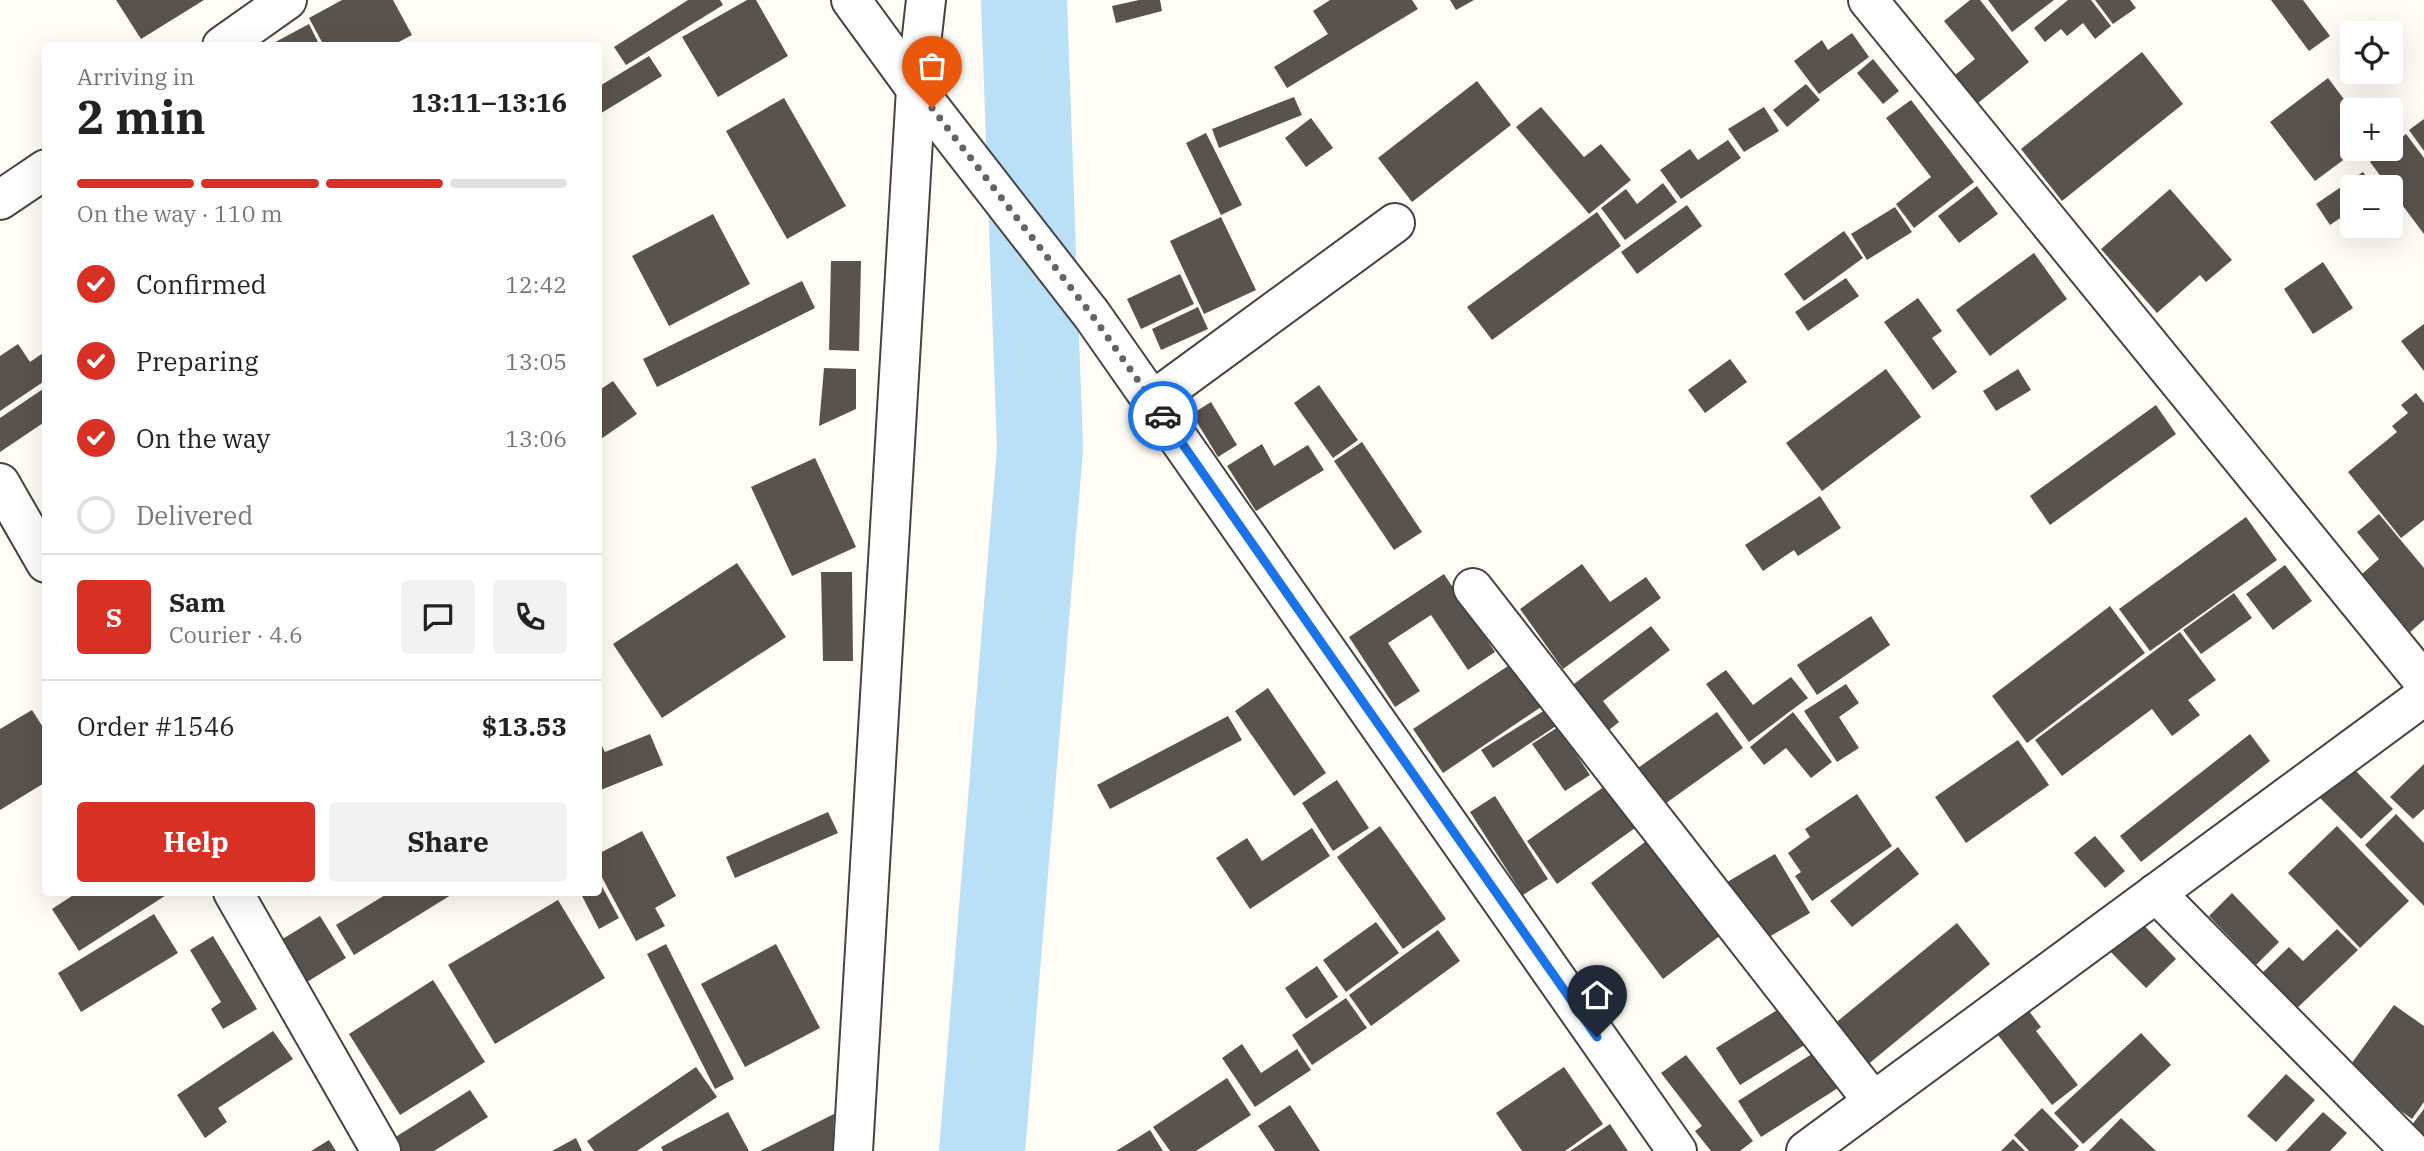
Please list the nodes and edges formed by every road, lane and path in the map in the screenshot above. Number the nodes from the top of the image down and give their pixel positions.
1 (287, 0) edge
2 (851, 0) edge
3 (926, 0) edge
4 (1868, 0) edge
5 (228, 42) edge
6 (916, 89) junction
7 (42, 172) edge
8 (0, 200) edge
9 (1395, 223) dead end
10 (1153, 401) junction
11 (0, 483) edge
12 (42, 556) edge
13 (1473, 588) dead end
14 (2424, 682) edge
15 (2424, 696) edge
16 (2156, 893) junction
17 (235, 896) edge
18 (1873, 1101) junction
19 (381, 1151) edge
20 (853, 1151) edge
21 (1677, 1151) edge
22 (1806, 1151) edge
23 (2411, 1151) edge

1 - 5 street
2 - 6 street
3 - 6 street
4 - 14 street
6 - 10 street
6 - 20 street
7 - 8 street
9 - 10 street
10 - 21 street
11 - 12 street
13 - 18 street
15 - 16 street
16 - 18 street
16 - 23 street
17 - 19 street
18 - 22 street

